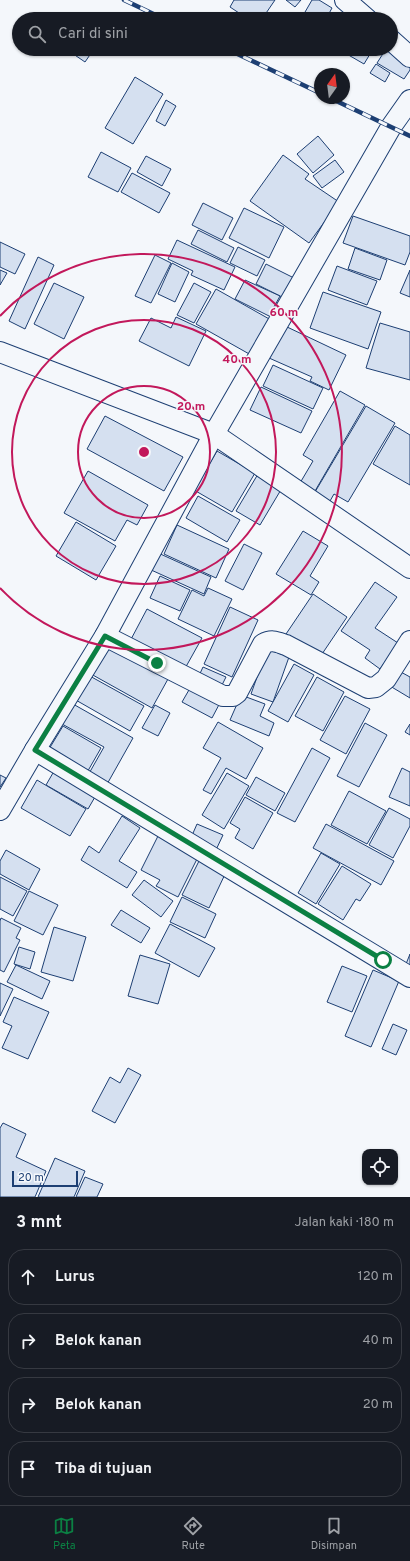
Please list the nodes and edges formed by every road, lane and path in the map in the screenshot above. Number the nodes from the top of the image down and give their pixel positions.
1 (345, 0) edge
2 (359, 12) edge
3 (398, 46) edge
4 (410, 57) edge
5 (410, 100) edge
6 (0, 352) edge
7 (214, 434) junction
8 (410, 568) edge
9 (105, 636) junction
10 (410, 641) edge
11 (35, 750) junction
12 (0, 810) edge
13 (410, 977) edge

1 - 2 street
3 - 4 street
5 - 7 street
6 - 7 street
7 - 8 street
7 - 9 street
9 - 10 street
9 - 11 street
11 - 12 street
11 - 13 street

